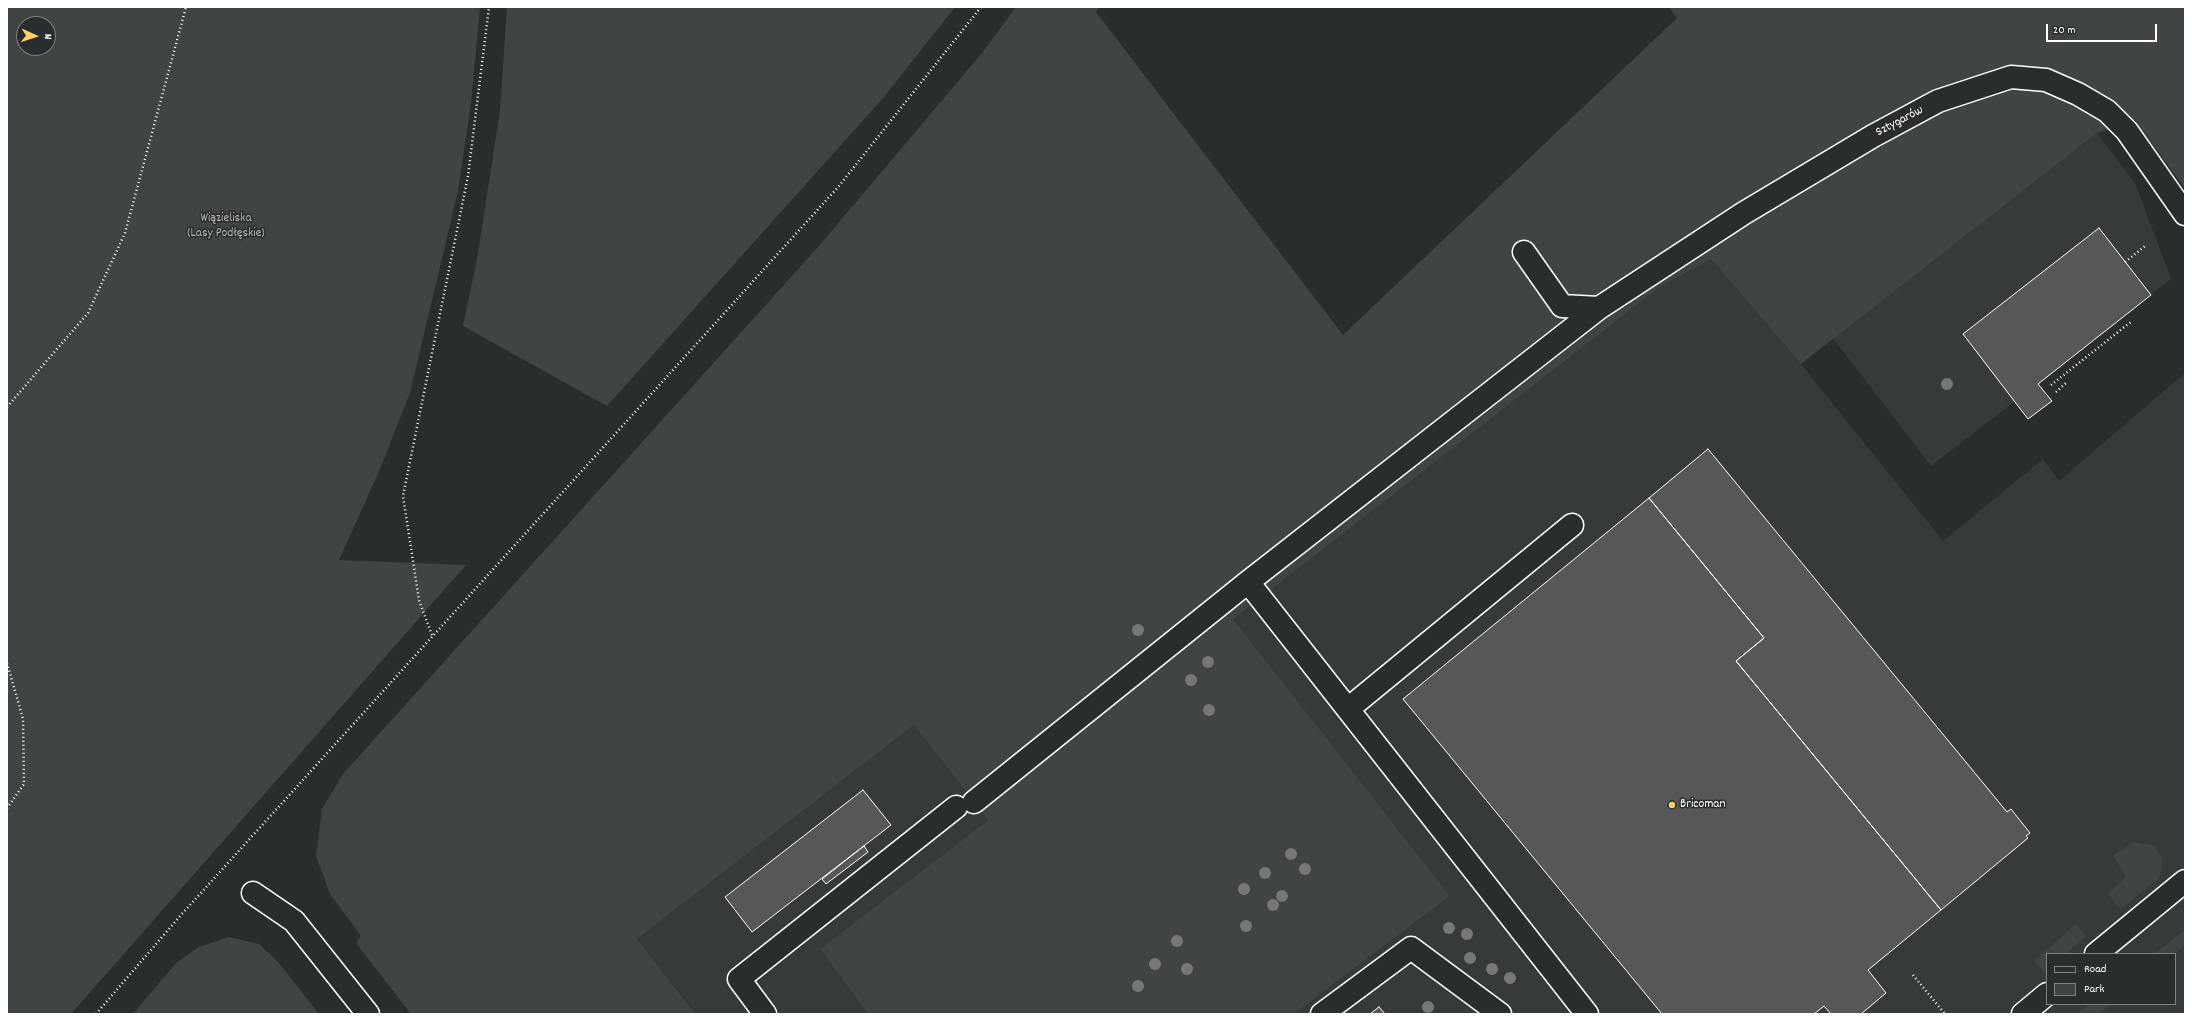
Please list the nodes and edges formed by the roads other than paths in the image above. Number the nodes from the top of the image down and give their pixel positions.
1 (2185, 214) edge
2 (1524, 252) dead end
3 (1599, 308) junction
4 (1572, 525) dead end
5 (1248, 582) junction
6 (1348, 710) junction
7 (2185, 881) edge
8 (253, 893) dead end
9 (2097, 953) edge
10 (2046, 995) edge
11 (368, 1014) edge
12 (765, 1014) edge
13 (1322, 1014) edge
14 (1500, 1014) edge
15 (1587, 1014) edge
16 (2023, 1014) edge

1 - 3 street, Sztygarów
2 - 3 street
3 - 5 street, Sztygarów
4 - 6 street
5 - 6 street
5 - 12 street, Sztygarów
6 - 15 street
7 - 9 street
8 - 11 street
10 - 16 street
13 - 14 street

